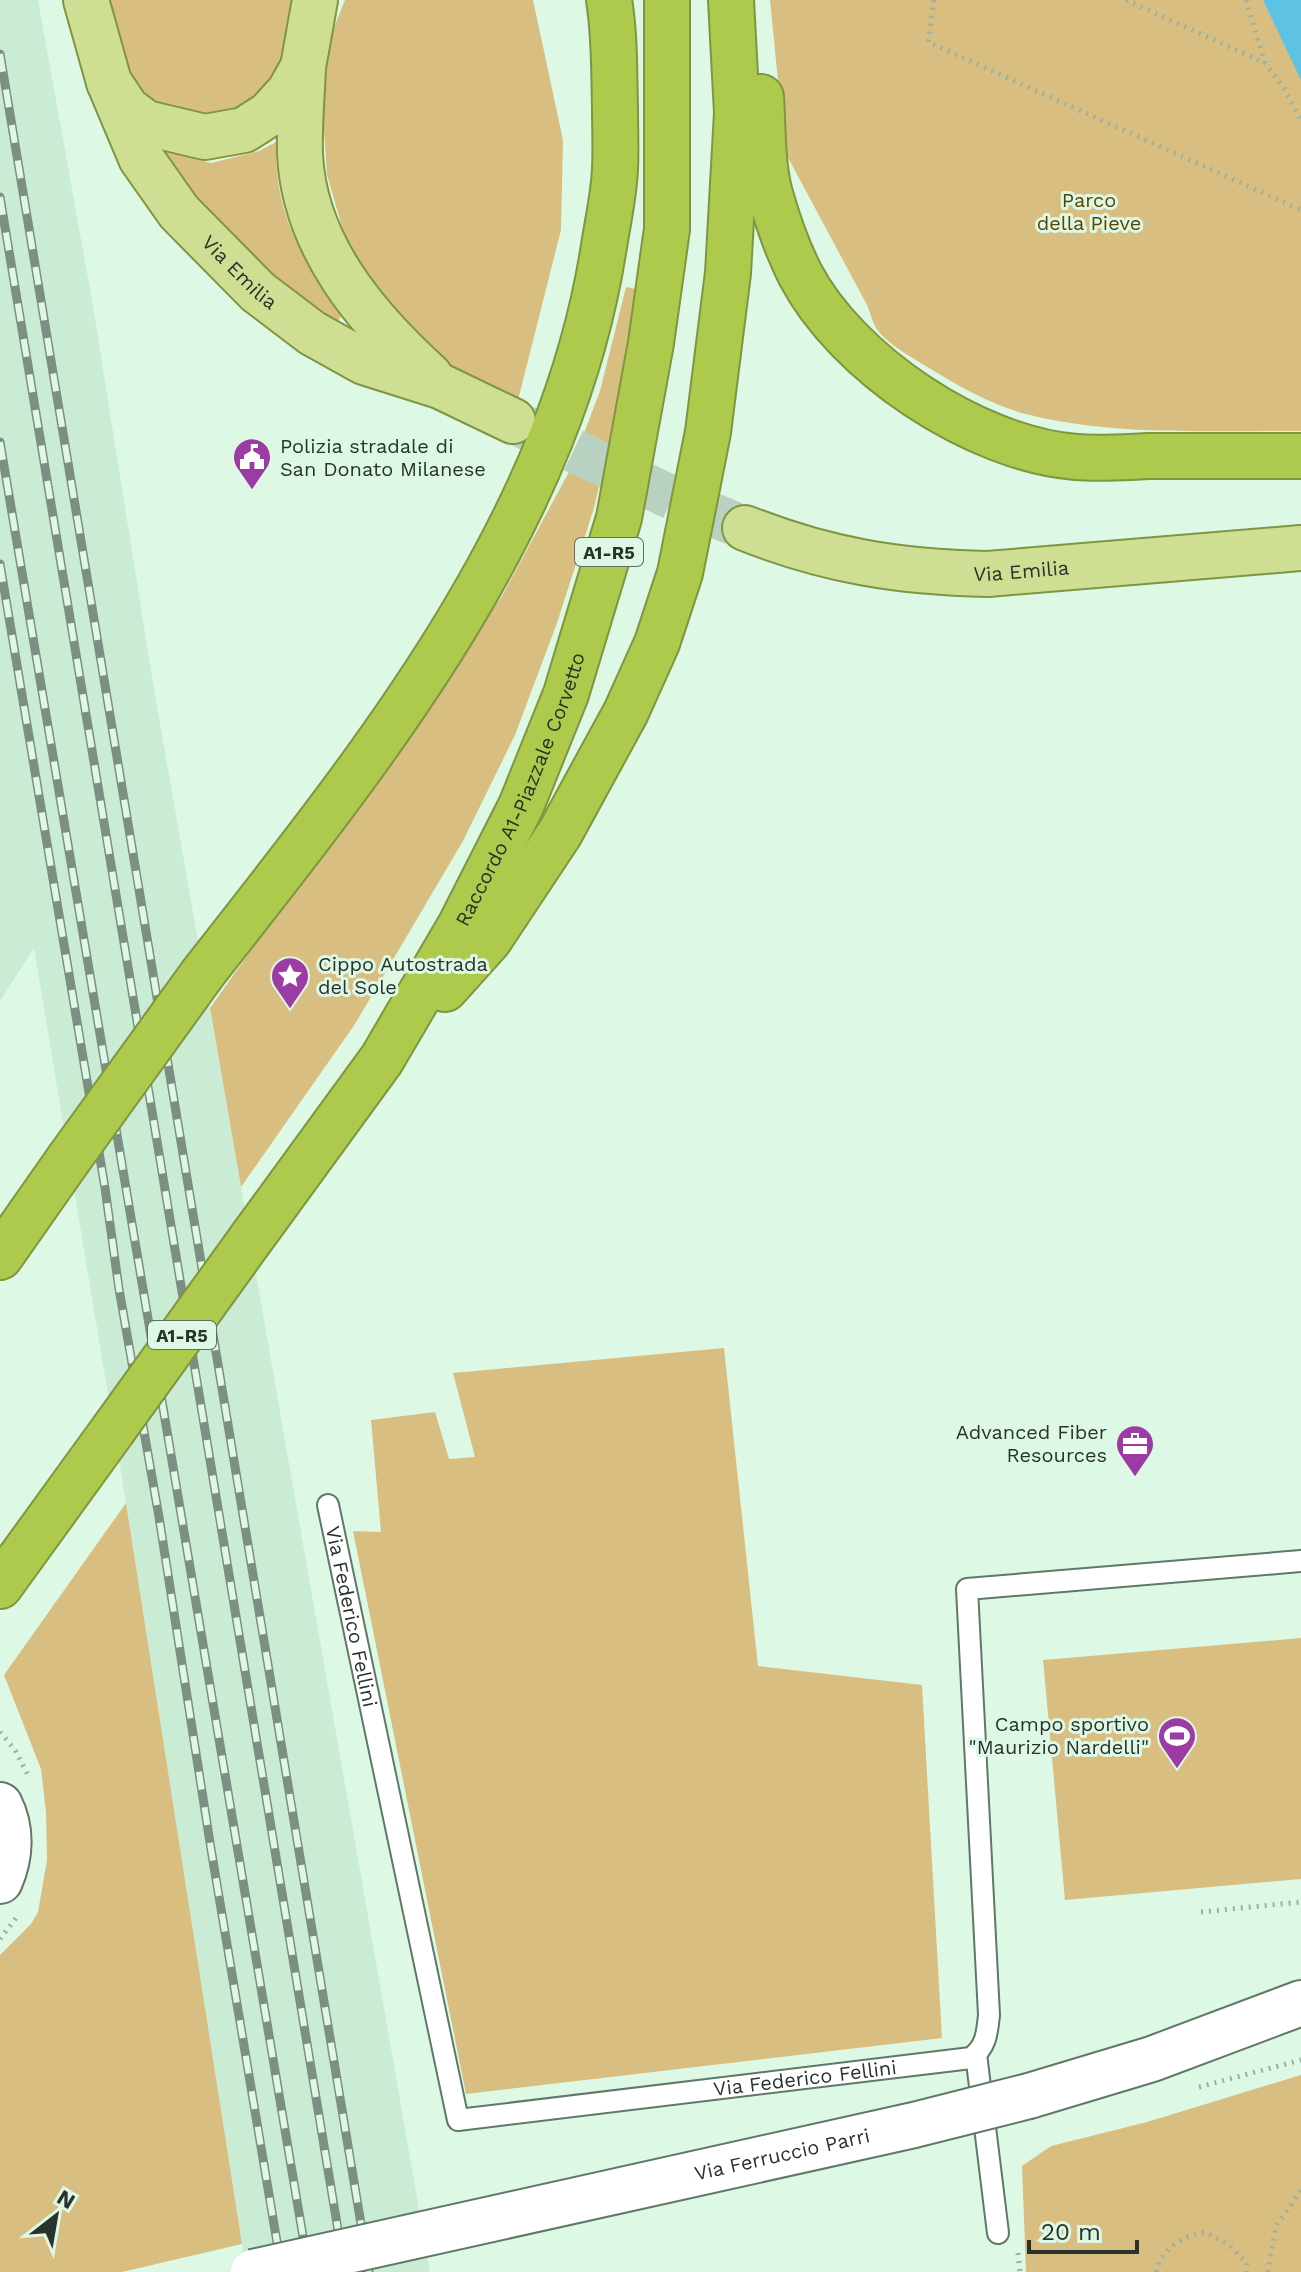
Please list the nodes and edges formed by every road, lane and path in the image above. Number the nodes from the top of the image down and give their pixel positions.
1 (86, 0) edge
2 (609, 0) edge
3 (667, 0) edge
4 (731, 0) edge
5 (740, 0) edge
6 (934, 0) edge
7 (1126, 0) edge
8 (1246, 0) edge
9 (316, 8) edge
10 (1265, 63) junction
11 (303, 67) junction
12 (109, 82) junction
13 (1301, 121) edge
14 (1301, 210) edge
15 (440, 386) junction
16 (513, 421) tunnel mouth
17 (1301, 456) edge
18 (745, 528) tunnel mouth
19 (1301, 548) edge
20 (382, 1059) junction
21 (0, 1257) edge
22 (328, 1505) dead end
23 (1301, 1561) edge
24 (0, 1586) edge
25 (0, 1805) edge
26 (0, 1881) edge
27 (1301, 1902) edge
28 (1201, 1912) dead end
29 (1301, 2003) edge
30 (976, 2054) junction
31 (1301, 2190) edge
32 (998, 2233) dead end
33 (253, 2272) edge
34 (1156, 2272) edge
35 (1246, 2272) edge
36 (1268, 2272) edge

1 - 12 main road
2 - 21 highway, bridge
3 - 20 highway, Raccordo A1-Piazzale Corvetto / A1-R5
4 - 20 highway
5 - 17 highway
6 - 14 path
7 - 10 path
8 - 10 path
9 - 11 main road
10 - 13 path
11 - 12 main road
11 - 15 main road, Via Emilia
12 - 15 main road, Via Emilia
15 - 16 main road, Via Emilia
18 - 19 main road, Via Emilia
20 - 24 highway, Raccordo A1-Piazzale Corvetto / A1-R5, bridge
22 - 30 lane, Via Federico Fellini
23 - 30 lane
25 - 26 street
27 - 28 path
29 - 33 street, Via Ferruccio Parri, bridge
30 - 32 lane
31 - 36 path
34 - 35 path

